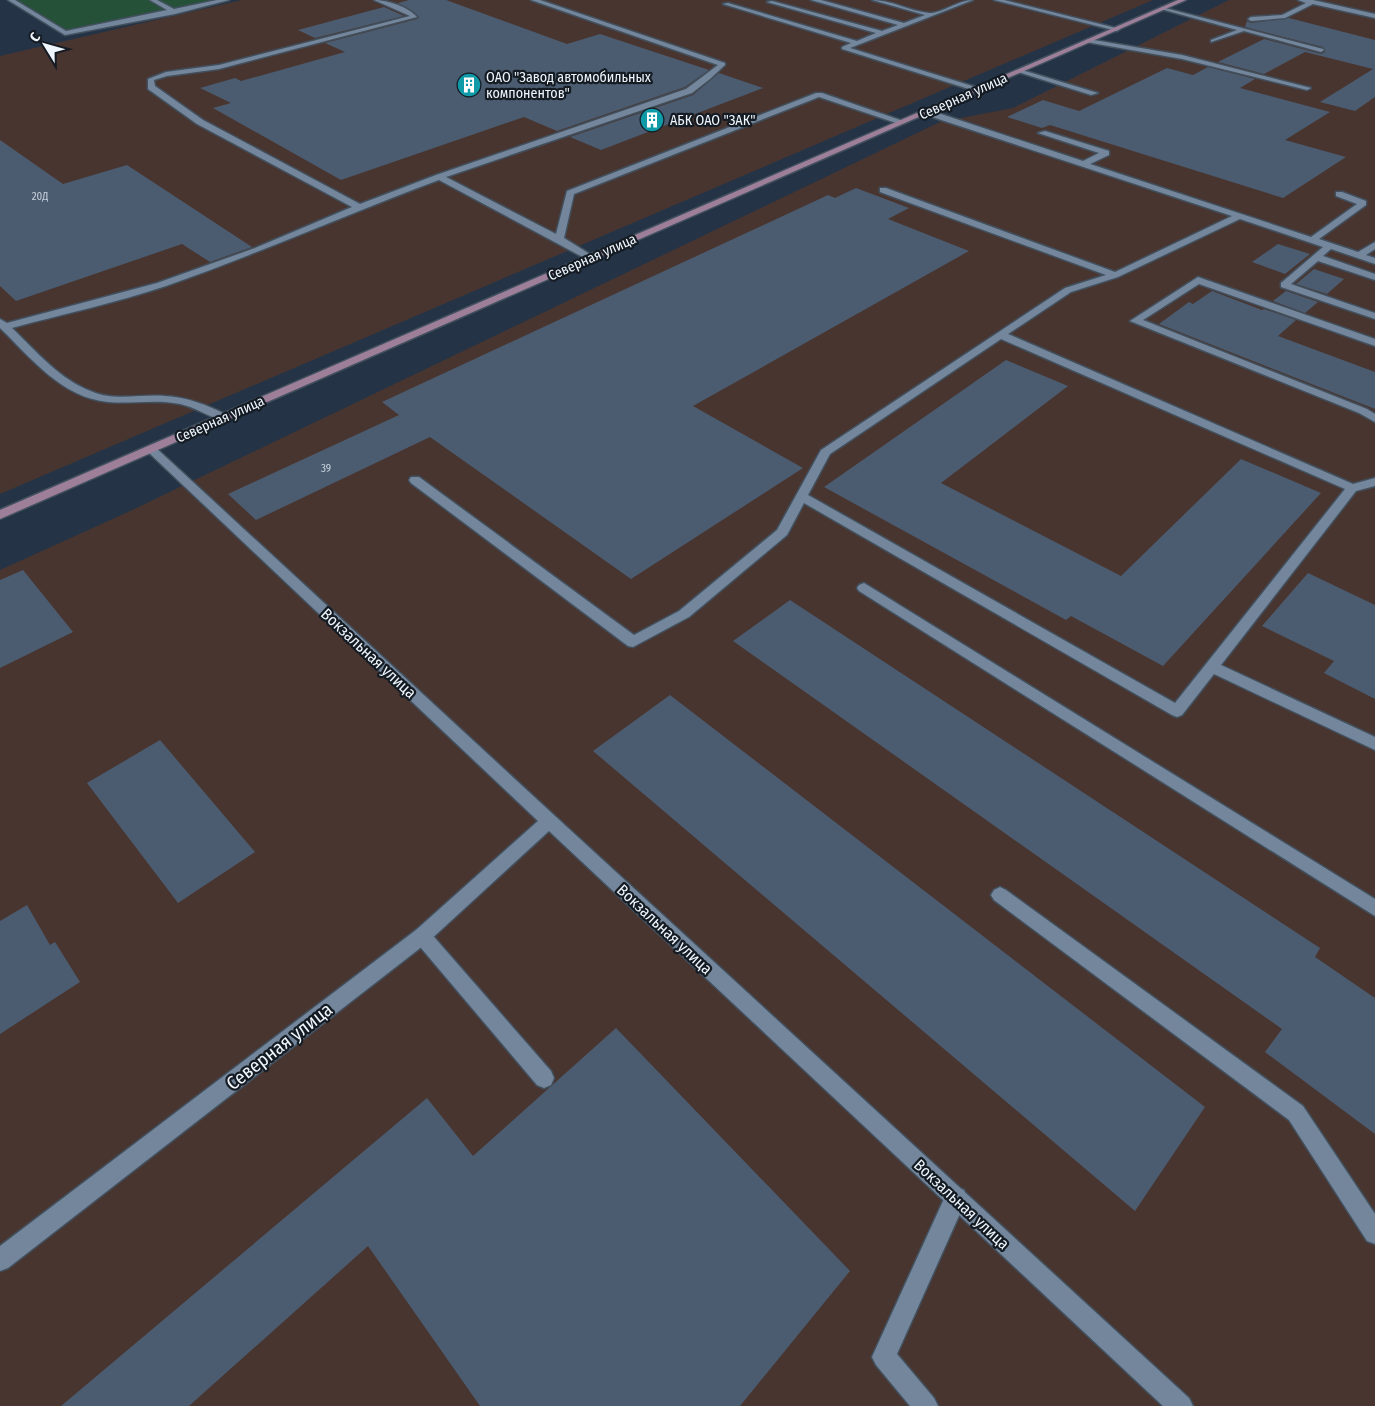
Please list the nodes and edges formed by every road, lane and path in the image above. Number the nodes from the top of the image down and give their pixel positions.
1 (10, 0) edge
2 (153, 0) edge
3 (226, 0) edge
4 (377, 0) edge
5 (534, 0) edge
6 (814, 0) edge
7 (875, 0) edge
8 (970, 0) edge
9 (997, 0) edge
10 (1183, 0) edge
11 (1301, 0) edge
12 (770, 2) dead end
13 (1312, 2) junction
14 (726, 4) dead end
15 (1163, 8) junction
16 (175, 12) junction
17 (932, 15) junction
18 (1375, 16) edge
19 (1251, 19) dead end
20 (904, 25) junction
21 (1117, 29) junction
22 (1242, 30) junction
23 (882, 33) junction
24 (1088, 41) junction
25 (1213, 41) dead end
26 (857, 42) junction
27 (1321, 50) dead end
28 (1020, 71) junction
29 (1307, 88) dead end
30 (978, 89) junction
31 (1094, 93) dead end
32 (926, 112) junction
33 (902, 122) junction
34 (1042, 133) dead end
35 (1084, 164) junction
36 (439, 177) junction
37 (883, 190) dead end
38 (1339, 194) dead end
39 (359, 207) junction
40 (1240, 216) junction
41 (559, 239) junction
42 (1312, 240) junction
43 (1375, 245) edge
44 (1329, 246) junction
45 (1359, 256) junction
46 (1316, 257) junction
47 (590, 258) junction
48 (1375, 261) edge
49 (1115, 275) junction
50 (1375, 277) edge
51 (1375, 316) edge
52 (2, 325) edge
53 (1001, 335) junction
54 (1375, 343) edge
55 (223, 417) junction
56 (1375, 419) edge
57 (150, 450) junction
58 (415, 480) dead end
59 (1375, 482) edge
60 (1352, 488) junction
61 (801, 496) junction
62 (0, 515) edge
63 (864, 588) dead end
64 (1212, 667) junction
65 (1375, 744) edge
66 (549, 821) junction
67 (1000, 895) dead end
68 (1375, 908) edge
69 (422, 936) junction
70 (544, 1078) dead end
71 (956, 1198) junction
72 (1375, 1233) edge
73 (0, 1260) edge
74 (926, 1406) edge
75 (1181, 1406) edge

1 - 16 street
2 - 16 street
3 - 16 street
4 - 39 street
5 - 36 street
6 - 20 street
7 - 17 street
8 - 17 street
9 - 21 street
10 - 15 main road, Северная улица
11 - 13 street
12 - 23 street
13 - 18 street
13 - 19 street
14 - 26 street
15 - 21 main road, Северная улица
15 - 22 street
17 - 20 street
20 - 23 street
21 - 24 main road, Северная улица
22 - 25 street
22 - 27 street
23 - 26 street
24 - 28 main road, Северная улица
24 - 29 street
26 - 30 street
28 - 30 main road, Северная улица
28 - 31 street
30 - 32 main road, Северная улица
32 - 33 main road, Северная улица
32 - 35 street
33 - 41 street
33 - 47 main road, Северная улица
34 - 35 street
35 - 40 street
36 - 39 street
36 - 41 street
37 - 49 street
38 - 42 street
39 - 52 street
40 - 42 street
40 - 49 street
41 - 47 street
42 - 44 street
43 - 45 street
44 - 45 street
44 - 46 street
45 - 48 street
46 - 50 street
46 - 51 street
47 - 55 main road, Северная улица
49 - 53 street
52 - 55 street
53 - 60 street
53 - 61 street
54 - 56 street
55 - 57 main road, Северная улица
57 - 62 main road, Северная улица
57 - 66 street, Вокзальная улица
58 - 61 street
59 - 60 street
60 - 64 street
61 - 64 street
63 - 68 street
64 - 65 street
66 - 69 street, Северная улица
66 - 71 street, Вокзальная улица
67 - 72 street
69 - 70 street
69 - 73 street, Северная улица
71 - 74 street
71 - 75 street, Вокзальная улица

